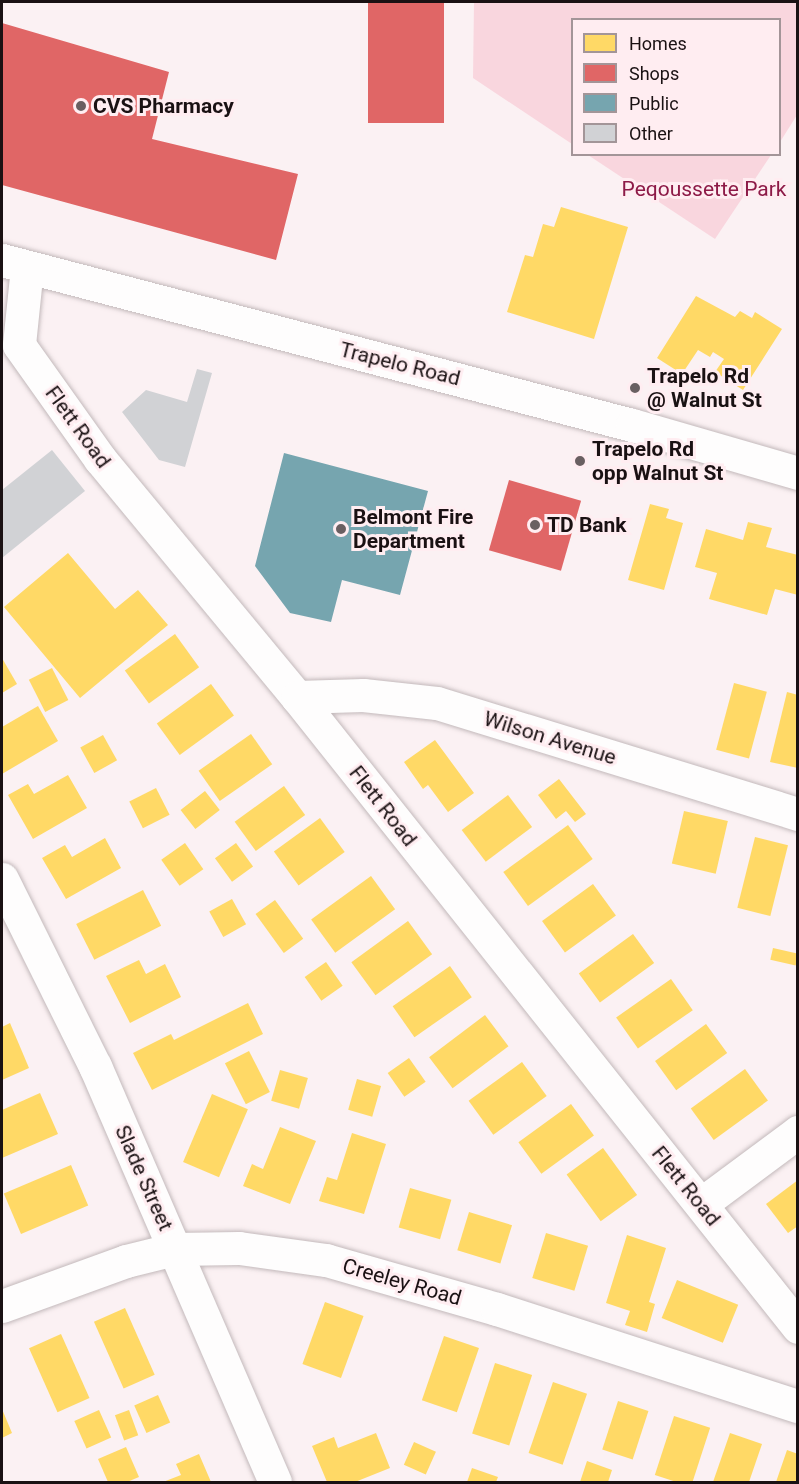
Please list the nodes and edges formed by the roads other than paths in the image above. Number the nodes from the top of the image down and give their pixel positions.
1 (14, 263) edge
2 (798, 474) edge
3 (297, 697) junction
4 (798, 814) edge
5 (2, 879) edge
6 (798, 1132) edge
7 (701, 1204) junction
8 (175, 1249) junction
9 (2, 1306) edge
10 (798, 1327) edge
11 (798, 1406) edge
12 (275, 1482) edge

1 - 2 street, Trapelo Road
1 - 3 street, Flett Road
3 - 4 street, Wilson Avenue
3 - 7 street, Flett Road
5 - 8 street, Slade Street
6 - 7 street
7 - 10 street, Flett Road
8 - 9 street, Creeley Road
8 - 11 street, Creeley Road
8 - 12 street, Slade Street

